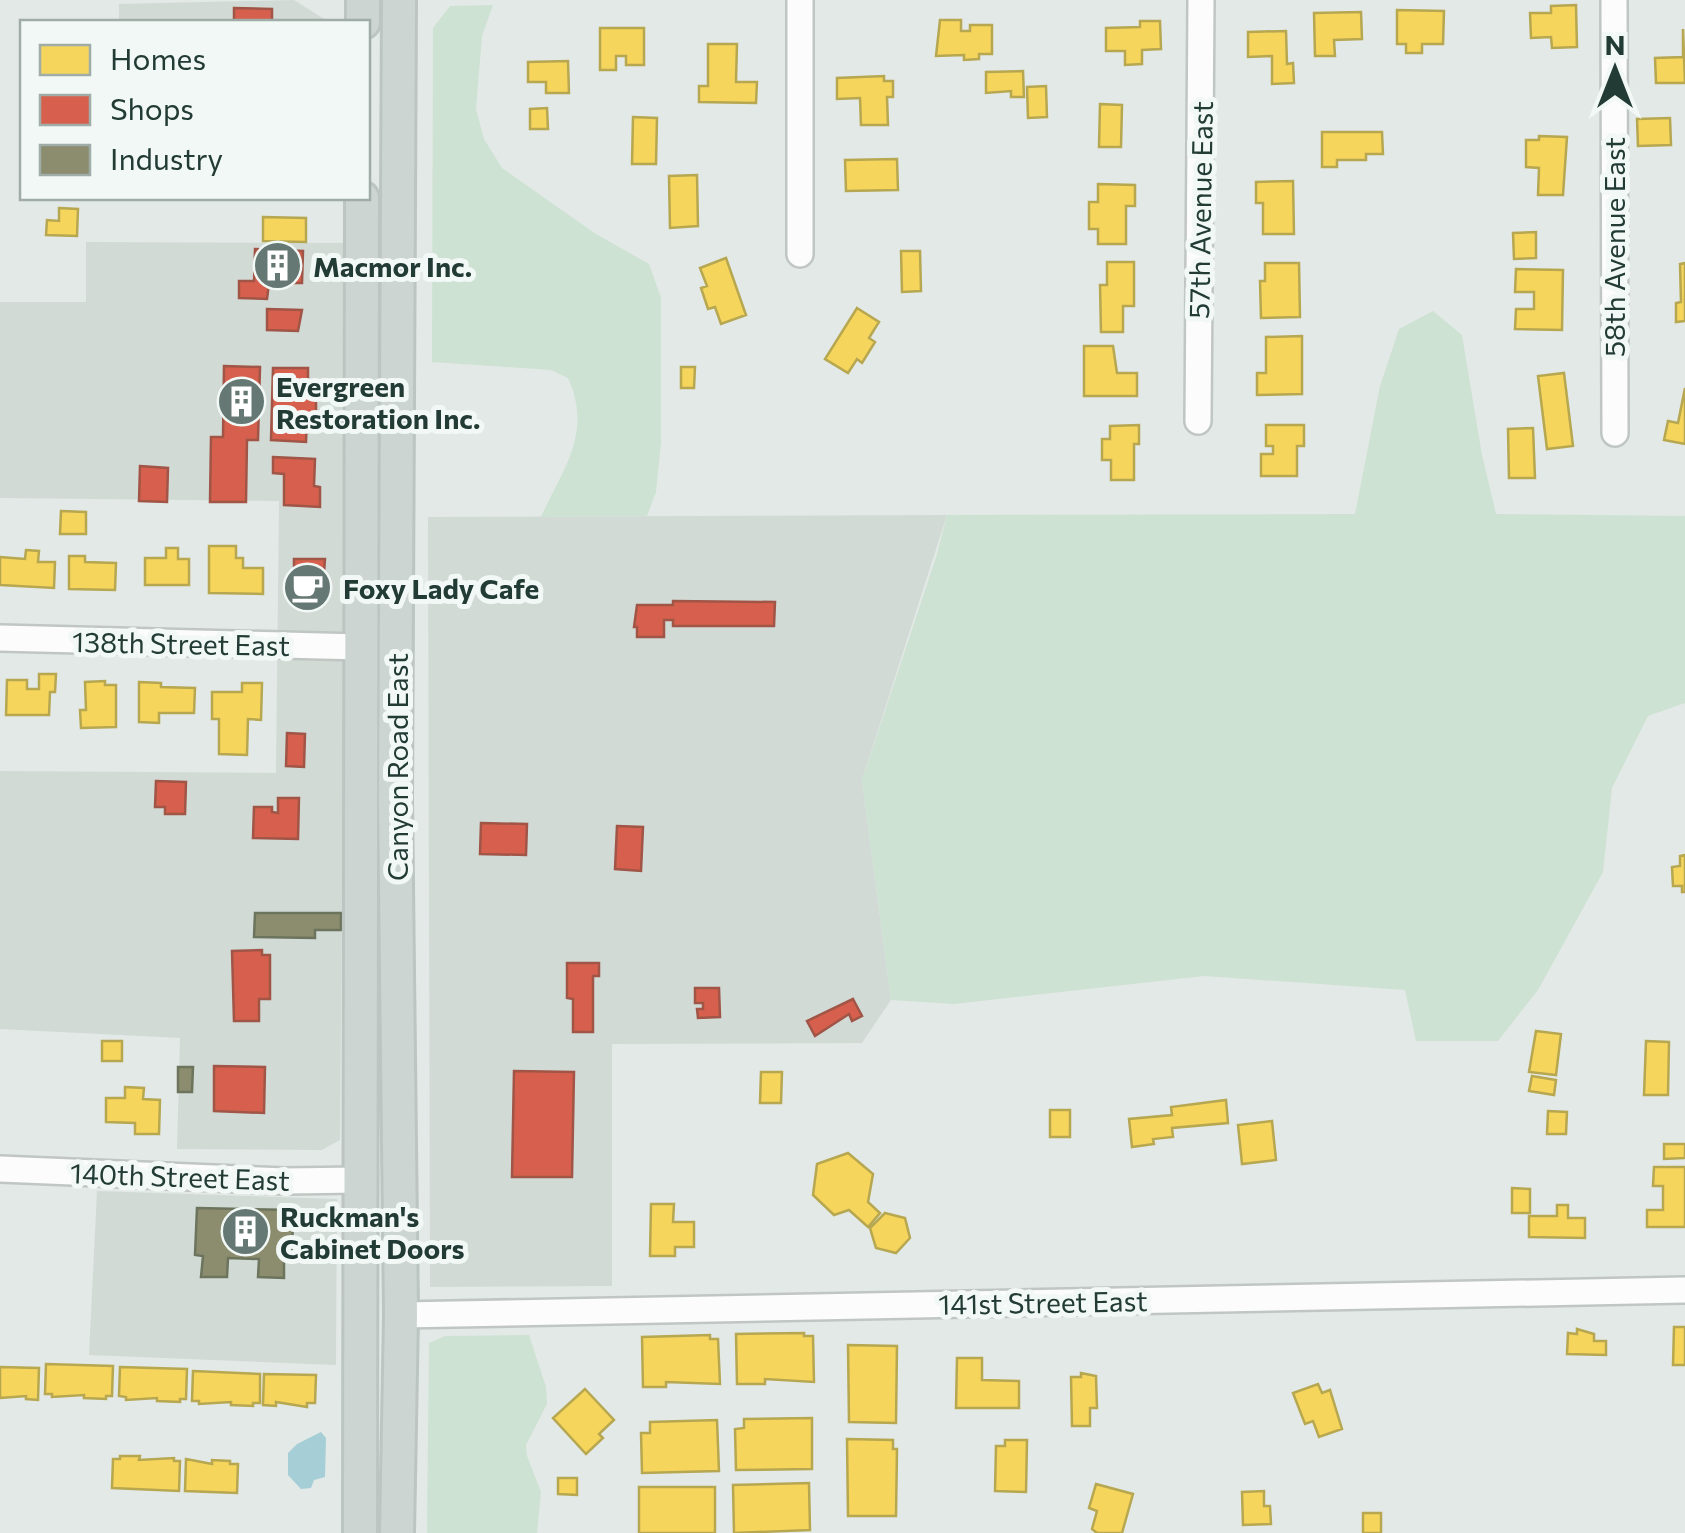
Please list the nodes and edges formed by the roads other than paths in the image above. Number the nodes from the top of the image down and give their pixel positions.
1 (399, 0) edge
2 (800, 0) edge
3 (1202, 0) edge
4 (1614, 0) edge
5 (362, 200) edge
6 (800, 254) dead end
7 (1198, 421) dead end
8 (1615, 433) dead end
9 (0, 638) edge
10 (362, 647) junction
11 (395, 799) junction
12 (0, 1170) edge
13 (360, 1180) junction
14 (1685, 1290) edge
15 (400, 1315) junction
16 (360, 1533) edge
17 (397, 1533) edge

1 - 11 main road, Canyon Road East
2 - 6 street
3 - 7 street, 57th Avenue East
4 - 8 street, 58th Avenue East
5 - 10 main road, Canyon Road East
9 - 10 street, 138th Street East
10 - 11 main road
10 - 13 main road, Canyon Road East
11 - 15 main road, Canyon Road East
12 - 13 street, 140th Street East
13 - 15 main road
13 - 16 main road, Canyon Road East
14 - 15 street, 141st Street East
15 - 17 main road, Canyon Road East

